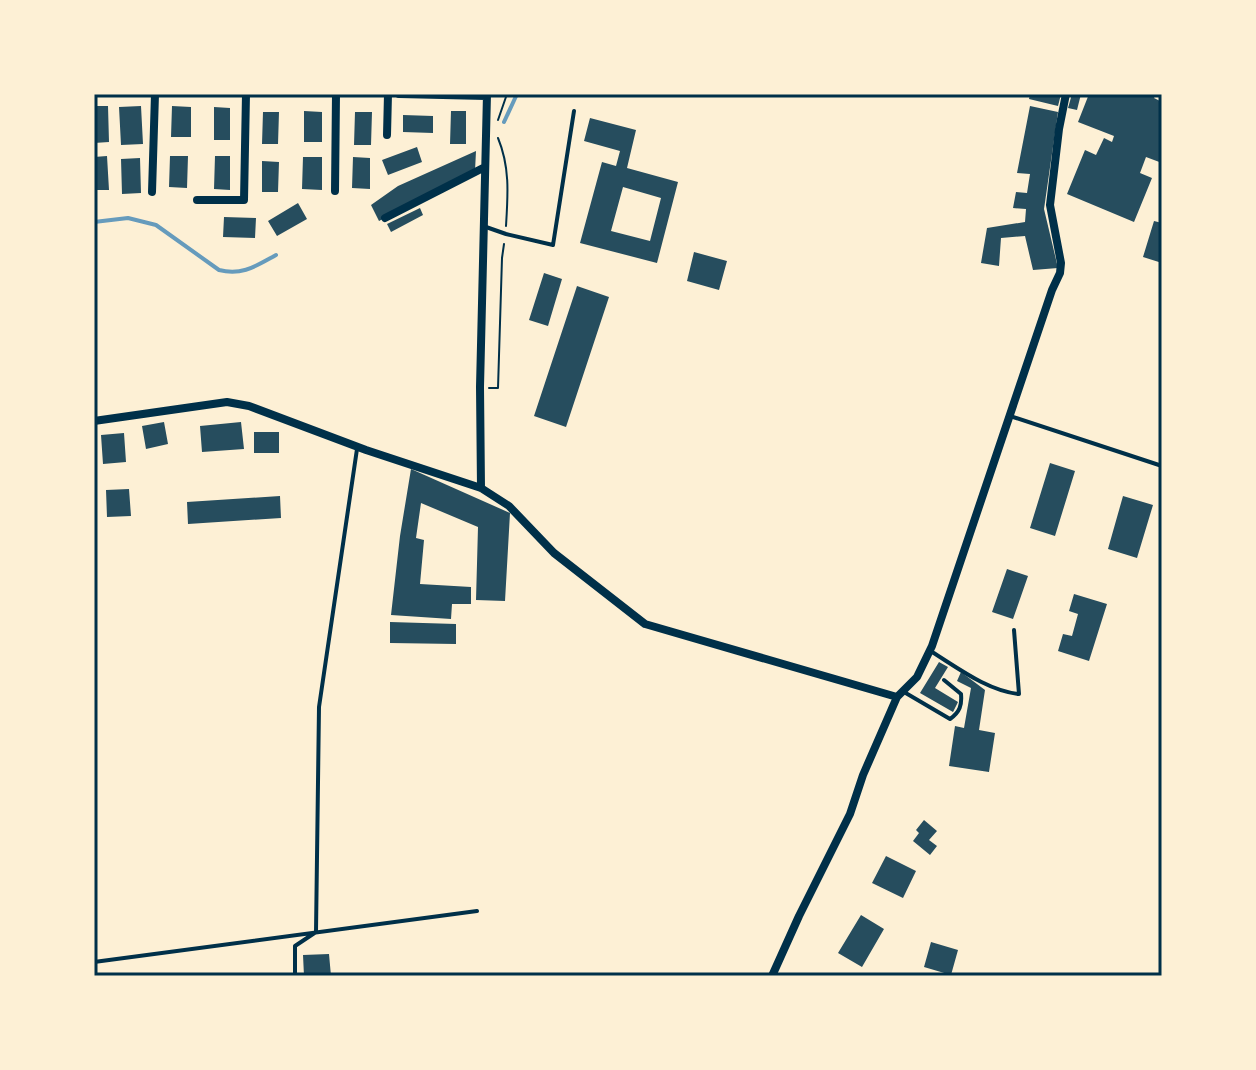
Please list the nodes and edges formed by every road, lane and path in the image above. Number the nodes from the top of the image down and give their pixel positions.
1 (155, 94) edge
2 (246, 94) edge
3 (336, 94) edge
4 (388, 94) edge
5 (399, 94) edge
6 (507, 94) edge
7 (1066, 94) edge
8 (486, 95) edge
9 (574, 111) dead end
10 (496, 124) dead end
11 (387, 135) dead end
12 (498, 138) dead end
13 (485, 167) junction
14 (335, 191) dead end
15 (152, 192) dead end
16 (197, 200) dead end
17 (385, 218) dead end
18 (484, 226) junction
19 (506, 234) junction
20 (480, 387) junction
21 (1010, 416) junction
22 (94, 421) edge
23 (358, 447) junction
24 (1162, 466) edge
25 (481, 488) junction
26 (1014, 630) dead end
27 (930, 650) junction
28 (944, 680) dead end
29 (900, 694) junction
30 (477, 911) dead end
31 (316, 932) junction
32 (94, 962) edge
33 (295, 976) edge
34 (772, 976) edge

1 - 15 street
2 - 16 street
3 - 14 street
4 - 11 street
5 - 8 street
6 - 10 path
7 - 21 street
8 - 13 street
9 - 19 lane
12 - 19 path
13 - 17 street
13 - 18 street
18 - 19 lane
18 - 20 street
19 - 20 path
20 - 25 street
21 - 24 lane
21 - 27 street
22 - 23 street
23 - 25 street
23 - 31 lane
25 - 29 street
26 - 27 lane
27 - 29 street
28 - 29 lane
29 - 34 street
30 - 31 lane
31 - 32 lane
31 - 33 lane

